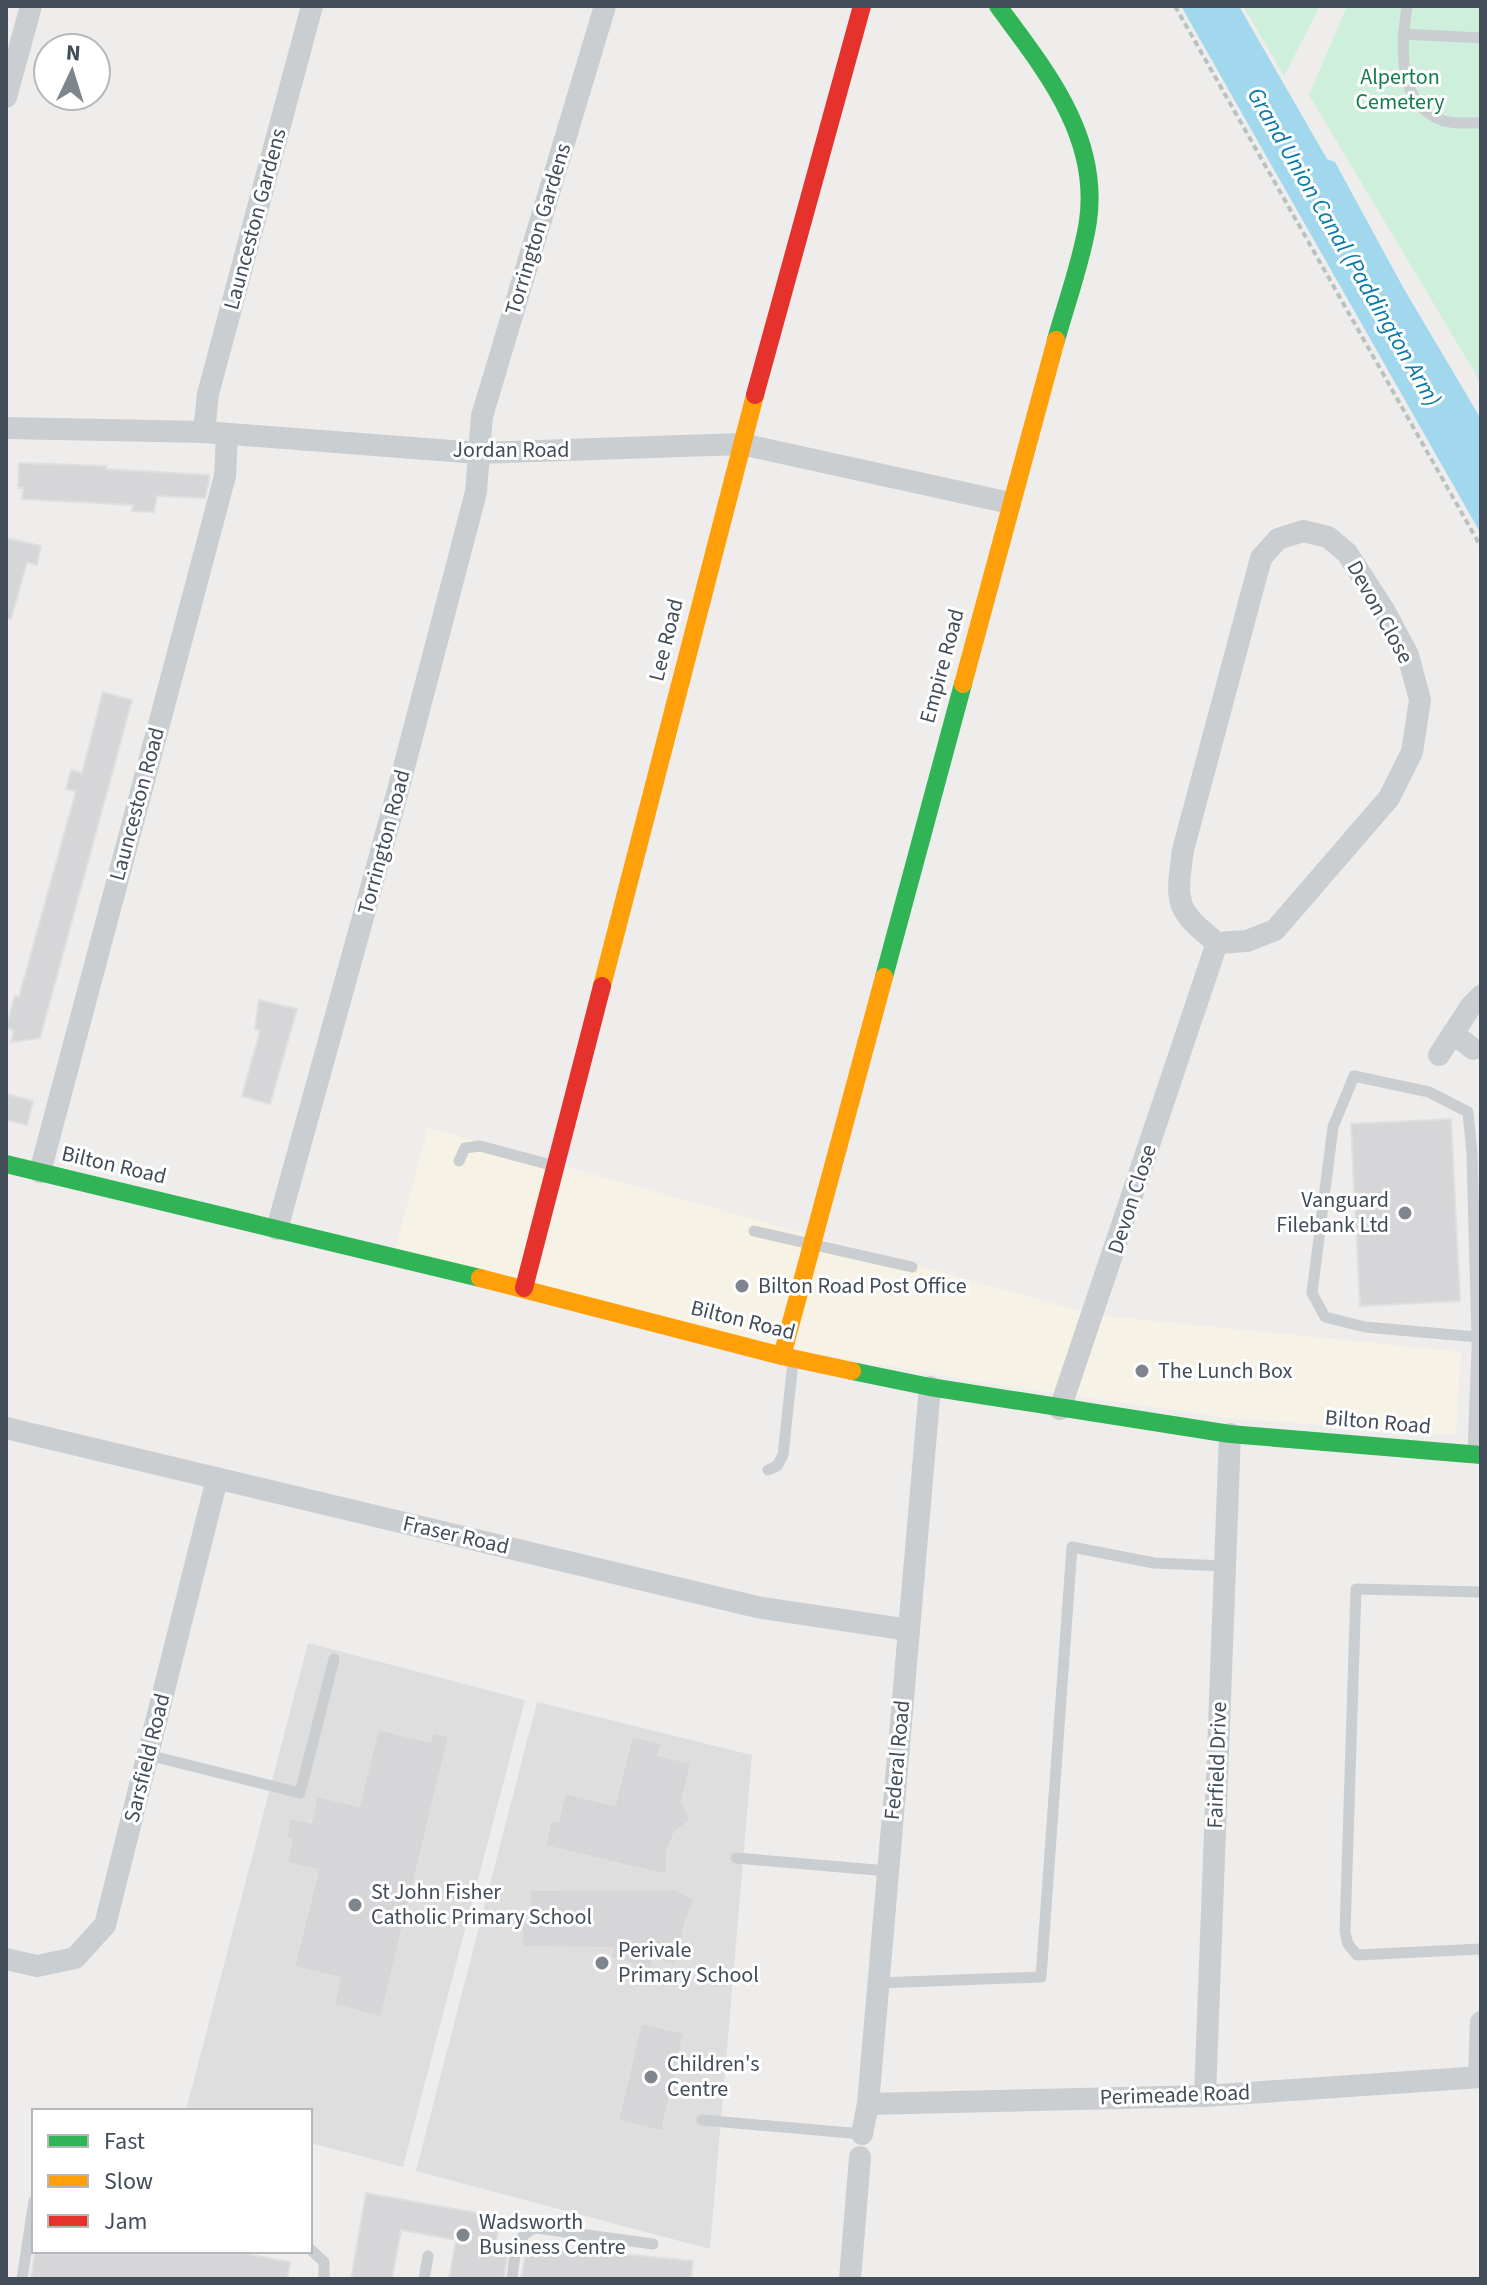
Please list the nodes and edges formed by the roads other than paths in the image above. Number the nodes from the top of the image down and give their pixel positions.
1 (31, 6) edge
2 (312, 6) edge
3 (605, 6) edge
4 (862, 6) edge
5 (998, 6) edge
6 (1407, 6) edge
7 (1403, 34) junction
8 (1481, 38) edge
9 (6, 97) edge
10 (1481, 123) edge
11 (6, 428) edge
12 (204, 432) junction
13 (227, 434) junction
14 (741, 444) junction
15 (478, 453) junction
16 (1010, 503) junction
17 (1217, 943) junction
18 (1481, 996) edge
19 (1453, 1033) junction
20 (1473, 1049) dead end
21 (1439, 1055) dead end
22 (459, 1161) dead end
23 (6, 1164) edge
24 (555, 1166) junction
25 (40, 1172) junction
26 (277, 1229) junction
27 (754, 1231) dead end
28 (812, 1243) junction
29 (912, 1267) dead end
30 (524, 1288) junction
31 (1477, 1337) junction
32 (788, 1357) junction
33 (930, 1387) junction
34 (1060, 1409) junction
35 (6, 1428) edge
36 (1230, 1434) junction
37 (1477, 1454) edge
38 (768, 1470) dead end
39 (217, 1479) junction
40 (1225, 1566) junction
41 (1481, 1592) edge
42 (909, 1630) junction
43 (334, 1659) dead end
44 (148, 1755) junction
45 (736, 1858) dead end
46 (888, 1871) junction
47 (1481, 1949) edge
48 (6, 1959) edge
49 (878, 1983) junction
50 (1481, 2022) edge
51 (1480, 2077) edge
52 (1205, 2096) junction
53 (868, 2104) junction
54 (702, 2120) dead end
55 (861, 2145) junction
56 (32, 2214) edge
57 (653, 2244) dead end
58 (312, 2251) edge
59 (428, 2256) dead end
60 (22, 2279) edge
61 (324, 2279) edge
62 (424, 2279) edge
63 (512, 2279) edge
64 (850, 2279) edge

1 - 9 street
2 - 12 street, Launceston Gardens
3 - 15 street, Torrington Gardens
4 - 14 street, Lee Road
5 - 16 street, Empire Road
6 - 7 lane
7 - 8 lane
7 - 10 lane
11 - 12 street, Jordan Road
12 - 13 street, Jordan Road
13 - 15 street, Jordan Road
13 - 25 street, Launceston Road
14 - 15 street, Jordan Road
14 - 16 street, Jordan Road
14 - 24 street, Lee Road
15 - 26 street, Torrington Road
16 - 28 street, Empire Road
17 - 17 street, Devon Close
17 - 34 street, Devon Close
18 - 19 street
19 - 20 street
19 - 21 street
22 - 24 lane
23 - 25 street, Bilton Road
24 - 30 street, Lee Road
25 - 26 street, Bilton Road
26 - 30 street, Bilton Road
27 - 28 lane
28 - 29 lane
28 - 32 street, Empire Road
30 - 32 street, Bilton Road
31 - 31 lane
31 - 37 lane
32 - 33 street, Bilton Road
32 - 38 lane
33 - 34 street, Bilton Road
33 - 42 street, Federal Road
34 - 36 street, Bilton Road
35 - 39 street, Fraser Road
36 - 37 street, Bilton Road
36 - 40 street, Fairfield Drive
39 - 42 street, Fraser Road
39 - 44 street, Sarsfield Road
40 - 49 lane
40 - 52 street, Fairfield Drive
41 - 47 lane
42 - 46 street, Federal Road
43 - 44 lane
44 - 48 street, Sarsfield Road
45 - 46 lane
46 - 49 street, Federal Road
49 - 53 street, Federal Road
50 - 51 street
51 - 52 street, Perimeade Road
52 - 53 street, Perimeade Road
53 - 55 street, Federal Road
54 - 55 lane
55 - 64 street, Federal Road
56 - 60 lane
57 - 63 lane
58 - 61 lane
59 - 62 lane

